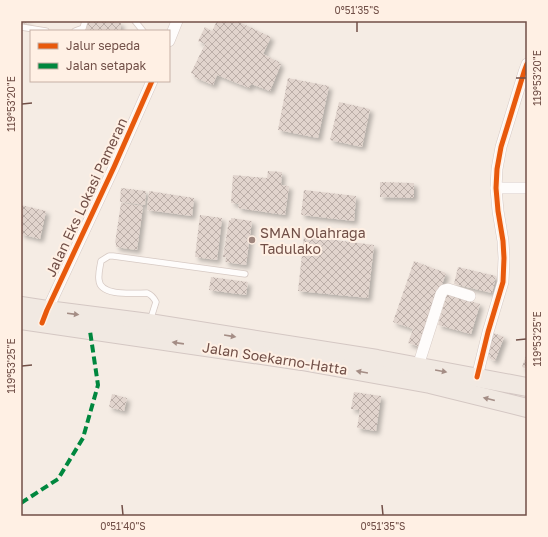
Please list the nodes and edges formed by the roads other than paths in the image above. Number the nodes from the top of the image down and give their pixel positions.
1 (85, 21) edge
2 (135, 21) edge
3 (177, 21) edge
4 (21, 27) edge
5 (40, 30) edge
6 (77, 30) edge
7 (142, 30) edge
8 (170, 38) edge
9 (527, 64) edge
10 (152, 82) edge
11 (496, 188) junction
12 (527, 188) edge
13 (245, 274) dead end
14 (470, 296) dead end
15 (21, 306) edge
16 (44, 317) junction
17 (21, 320) edge
18 (149, 323) junction
19 (418, 366) junction
20 (477, 377) junction
21 (527, 387) edge
22 (527, 408) edge

1 - 6 lane
2 - 7 lane
3 - 8 street
4 - 5 lane
9 - 11 street
10 - 16 street, Jalan Eks Lokasi Pameran
11 - 12 street
11 - 20 street
13 - 18 lane
14 - 19 street
15 - 16 main road, Jalan Soekarno-Hatta
16 - 17 main road, Jalan Soekarno-Hatta
16 -> 18 main road, Jalan Soekarno-Hatta
22 -> 16 main road, Jalan Soekarno-Hatta
18 -> 19 main road, Jalan Soekarno-Hatta
19 -> 20 main road, Jalan Soekarno-Hatta
20 - 21 main road, Jalan Soekarno-Hatta

